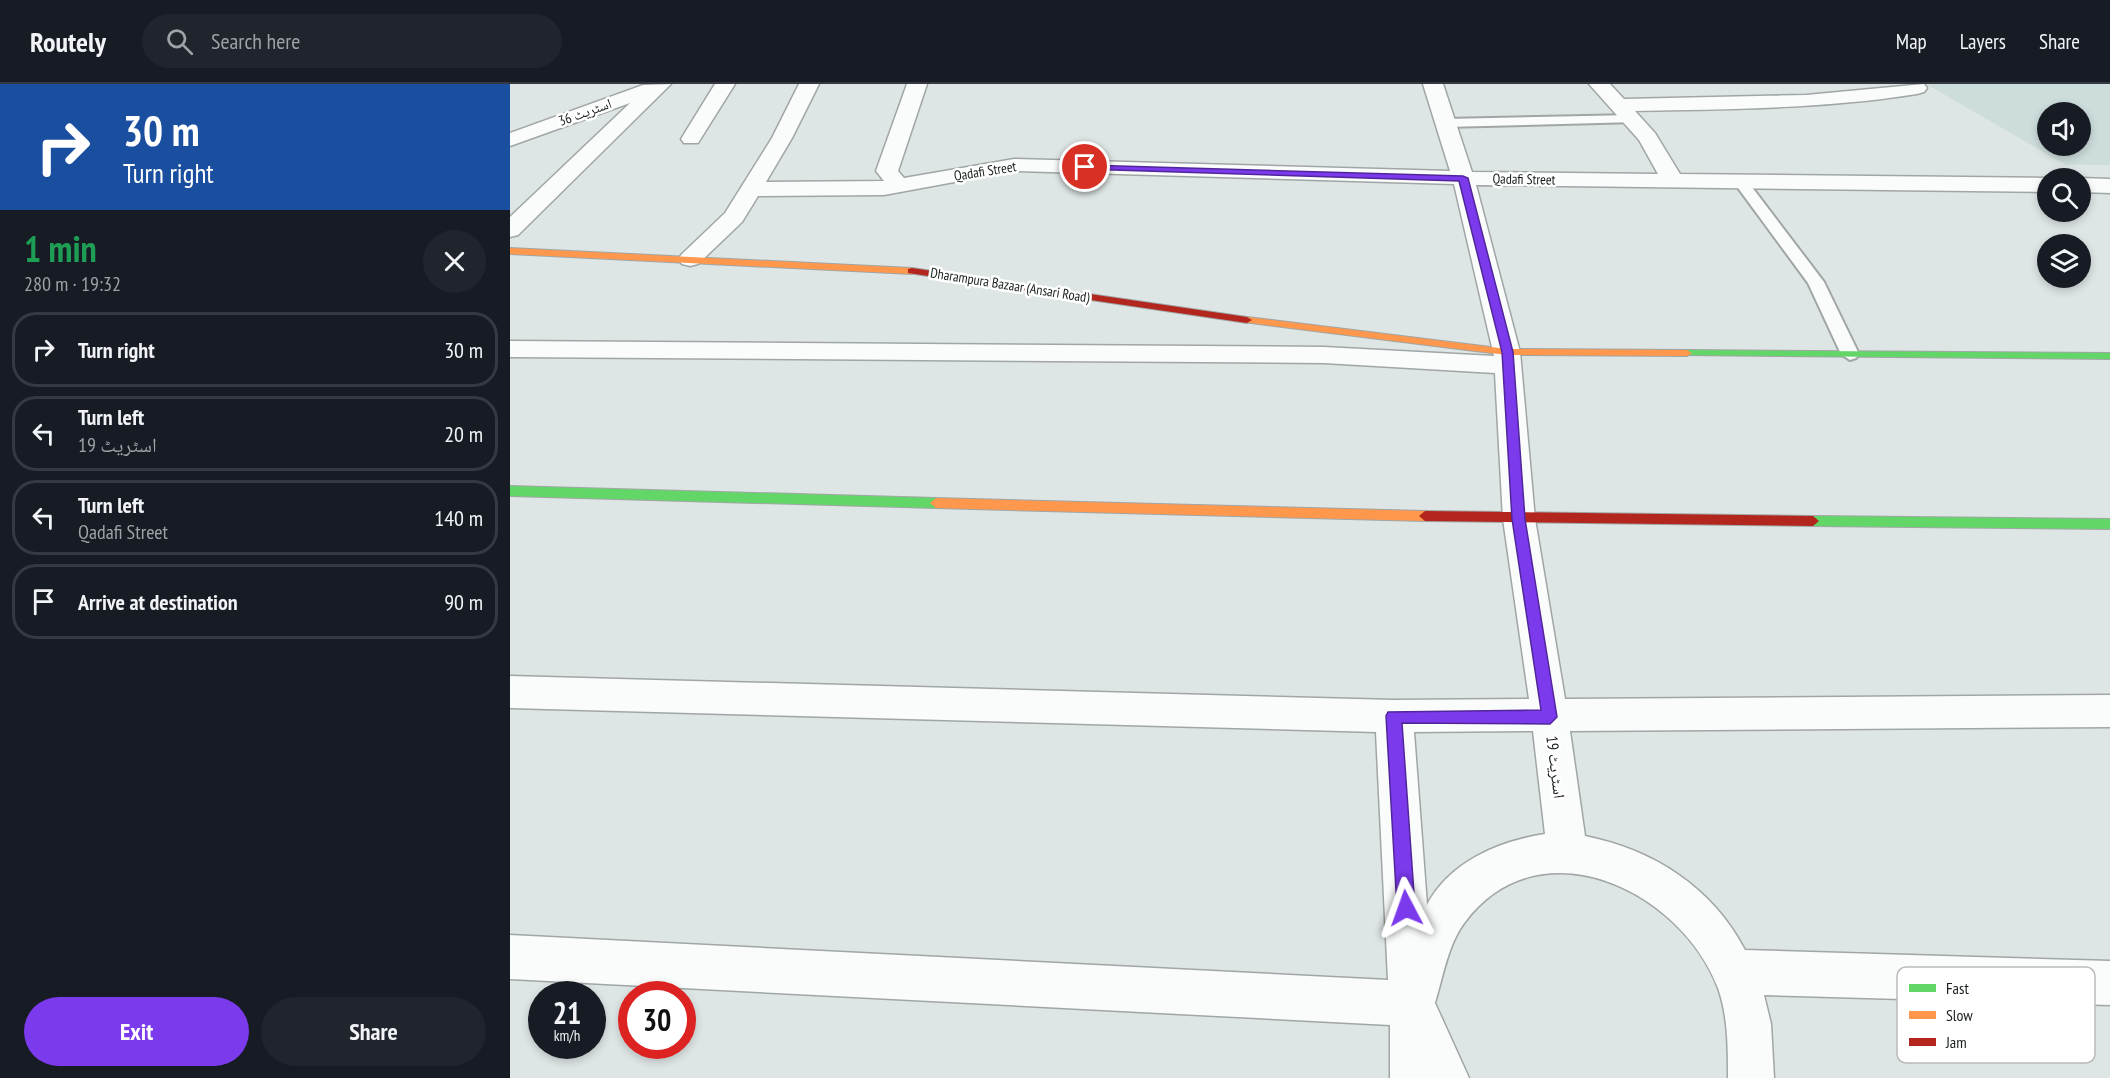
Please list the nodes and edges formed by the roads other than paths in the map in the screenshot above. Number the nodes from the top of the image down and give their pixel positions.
1 (725, 84) edge
2 (809, 84) edge
3 (917, 84) edge
4 (1433, 84) edge
5 (1599, 84) edge
6 (603, 87) dead end
7 (1917, 88) dead end
8 (649, 91) edge
9 (1626, 112) junction
10 (1445, 123) junction
11 (691, 139) dead end
12 (510, 140) edge
13 (1463, 178) junction
14 (1672, 181) junction
15 (1740, 182) junction
16 (2037, 185) edge
17 (2091, 185) edge
18 (899, 186) junction
19 (2110, 186) edge
20 (751, 189) junction
21 (510, 230) edge
22 (510, 251) edge
23 (690, 259) junction
24 (510, 349) edge
25 (1850, 354) junction
26 (2110, 356) edge
27 (1508, 359) junction
28 (510, 491) edge
29 (1518, 519) junction
30 (2110, 524) edge
31 (510, 692) edge
32 (2110, 711) edge
33 (1394, 716) junction
34 (1550, 717) junction
35 (1567, 852) junction
36 (510, 957) edge
37 (1734, 972) junction
38 (1897, 977) edge
39 (2095, 983) edge
40 (2110, 983) edge
41 (1412, 1004) junction
42 (1413, 1078) edge
43 (1446, 1078) edge
44 (1751, 1078) edge

1 - 11 street
2 - 20 street
3 - 18 street
4 - 10 street, اسٹریٹ 19
5 - 9 street
6 - 8 street
7 - 9 street
8 - 12 street, اسٹریٹ 36
8 - 21 street
9 - 10 lane
9 - 14 street
10 - 13 street, اسٹریٹ 19
13 - 14 street, Qadafi Street
13 - 18 street, Qadafi Street
13 - 27 street, اسٹریٹ 19
14 - 15 street, Qadafi Street
15 - 16 street, Qadafi Street
15 - 25 lane
17 - 19 street
18 - 20 street, Qadafi Street
20 - 23 street
22 - 23 street, Dharampura Bazaar (Ansari Road)
23 - 27 street, Dharampura Bazaar (Ansari Road)
24 - 27 street
25 - 26 street, Dharampura Bazaar (Ansari Road)
25 - 27 street, Dharampura Bazaar (Ansari Road)
27 - 29 street, اسٹریٹ 19
28 - 29 street
29 - 30 street
29 - 34 street, اسٹریٹ 19
31 - 33 street
32 - 34 street
33 - 34 street
33 - 41 street
34 - 35 street, اسٹریٹ 19
35 - 37 street
35 - 41 street
36 - 41 street
37 - 38 street
37 - 44 street
39 - 40 street
41 - 42 street
41 - 43 street

